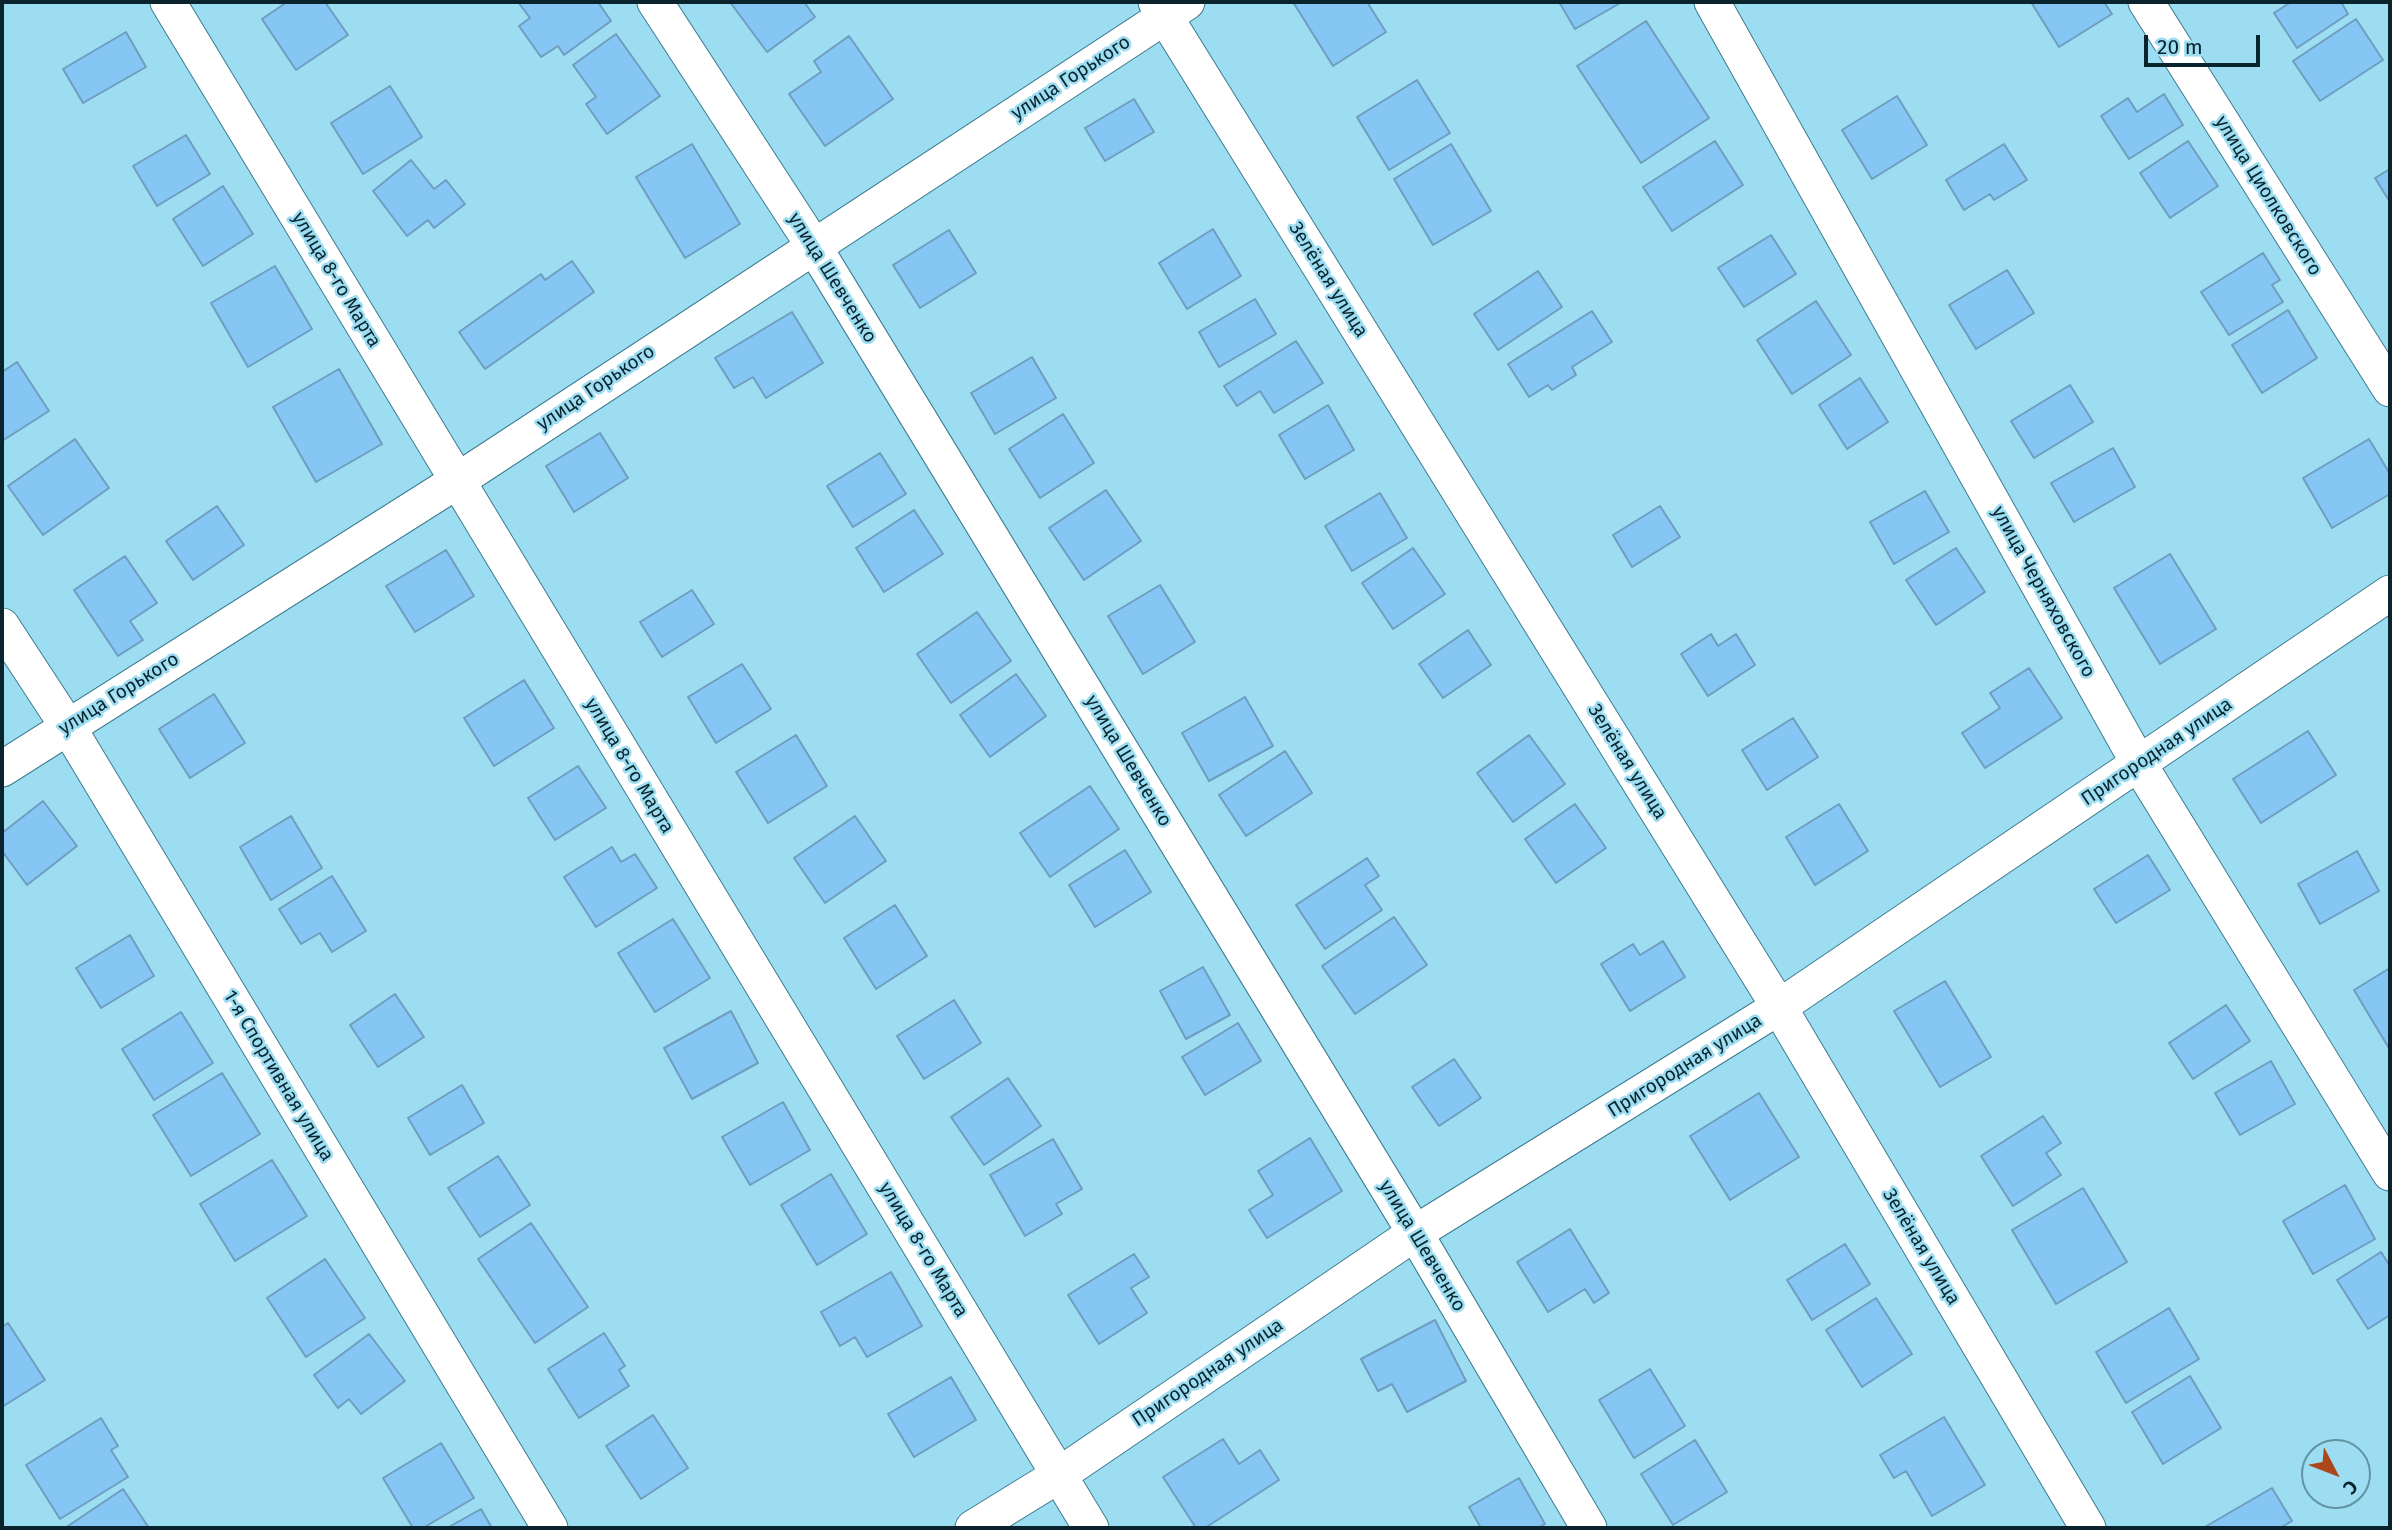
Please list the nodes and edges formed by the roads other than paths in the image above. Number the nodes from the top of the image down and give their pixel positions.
1 (168, 2) edge
2 (655, 2) edge
3 (1712, 2) edge
4 (2146, 2) edge
5 (1169, 7) edge
6 (813, 245) junction
7 (2390, 390) edge
8 (457, 481) junction
9 (2390, 593) edge
10 (2, 626) edge
11 (68, 727) junction
12 (2139, 764) junction
13 (2, 769) edge
14 (1779, 1007) junction
15 (2390, 1173) edge
16 (1415, 1233) junction
17 (1059, 1475) junction
18 (551, 1528) edge
19 (973, 1528) edge
20 (1091, 1528) edge
21 (1589, 1528) edge
22 (2088, 1528) edge

1 - 8 street, улица 8-го Марта
2 - 6 street, улица Шевченко
3 - 12 street, улица Черняховского
4 - 7 street, улица Циолковского
5 - 6 street, улица Горького
5 - 14 street, Зелёная улица
6 - 8 street, улица Горького
6 - 16 street, улица Шевченко
8 - 11 street, улица Горького
8 - 17 street, улица 8-го Марта
9 - 12 street, Пригородная улица
10 - 11 street, 1-я Спортивная улица
11 - 13 street, улица Горького
11 - 18 street, 1-я Спортивная улица
12 - 14 street, Пригородная улица
12 - 15 street, улица Черняховского
14 - 16 street, Пригородная улица
14 - 22 street, Зелёная улица
16 - 17 street, Пригородная улица
16 - 21 street, улица Шевченко
17 - 19 street, Пригородная улица
17 - 20 street, улица 8-го Марта

